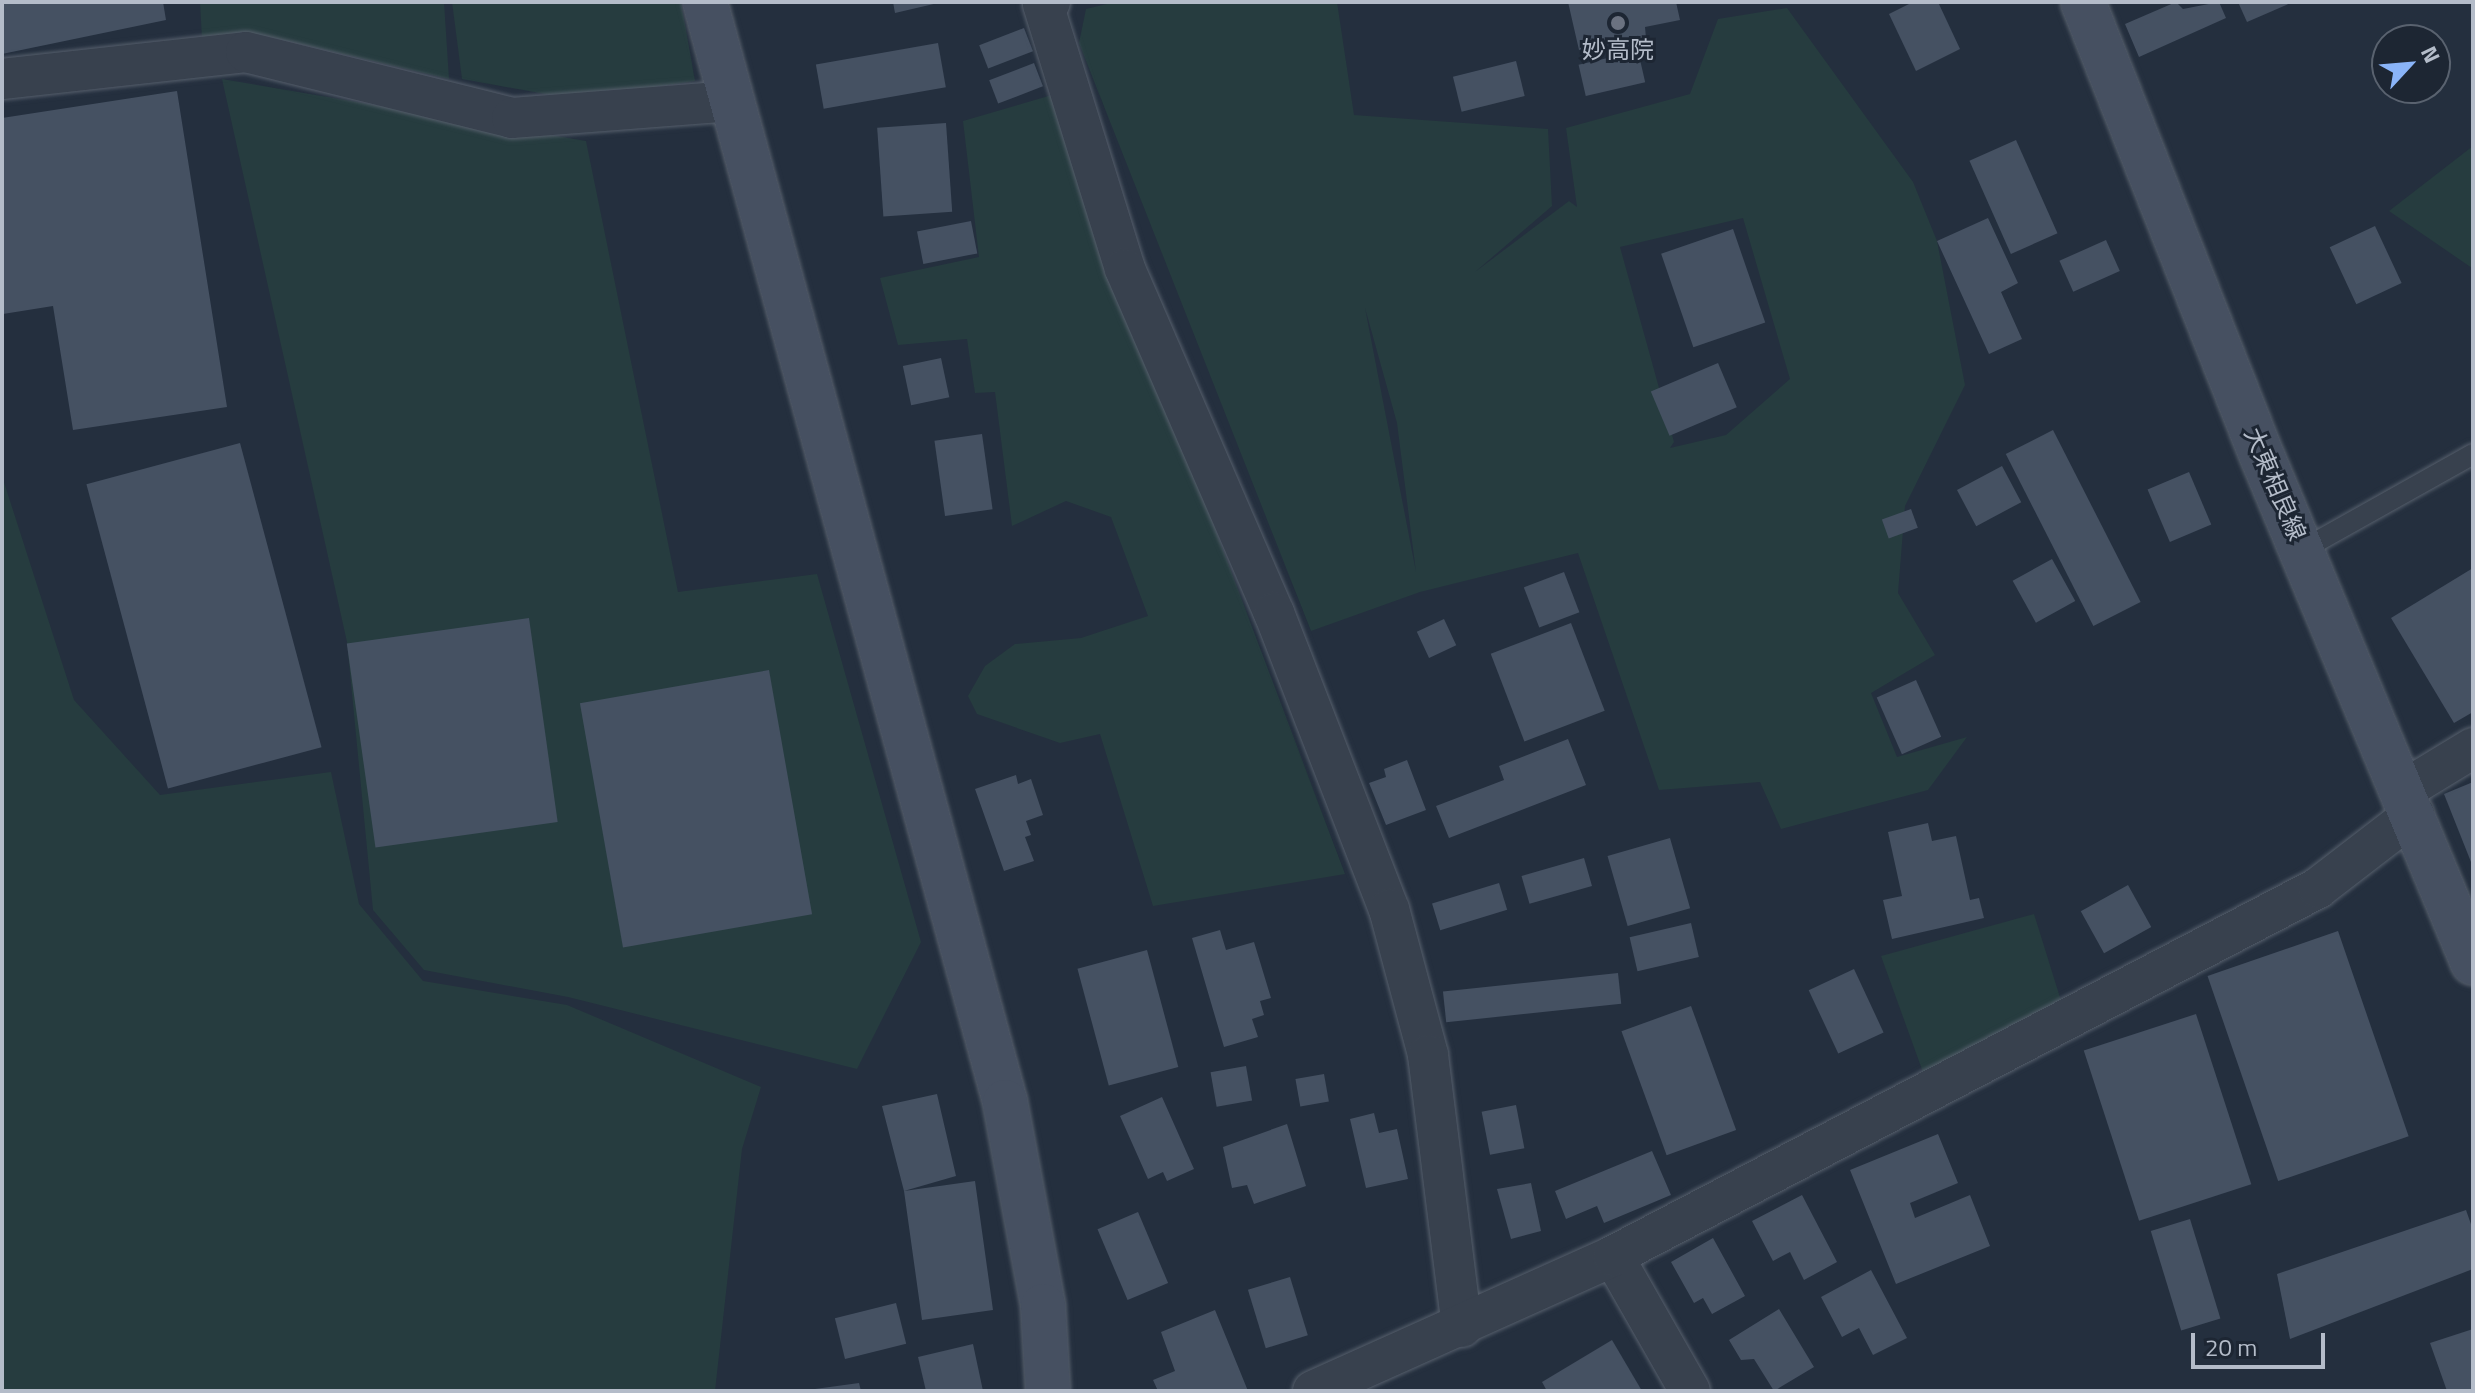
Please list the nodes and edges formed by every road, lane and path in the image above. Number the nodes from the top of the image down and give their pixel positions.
1 (705, 2) edge
2 (1050, 2) edge
3 (2083, 2) edge
4 (2, 79) edge
5 (732, 101) junction
6 (2473, 454) edge
7 (2302, 550) junction
8 (2473, 748) edge
9 (2409, 802) junction
10 (2473, 963) edge
11 (1613, 1256) junction
12 (1462, 1327) junction
13 (1048, 1391) edge
14 (1313, 1391) edge
15 (1690, 1391) edge

1 - 5 street
2 - 12 street
3 - 7 street, 大東相良線
4 - 5 street
5 - 13 street
6 - 7 lane
7 - 9 street, 大東相良線
8 - 9 street
9 - 10 street, 大東相良線
9 - 11 street
11 - 12 street
11 - 15 street
12 - 14 street

